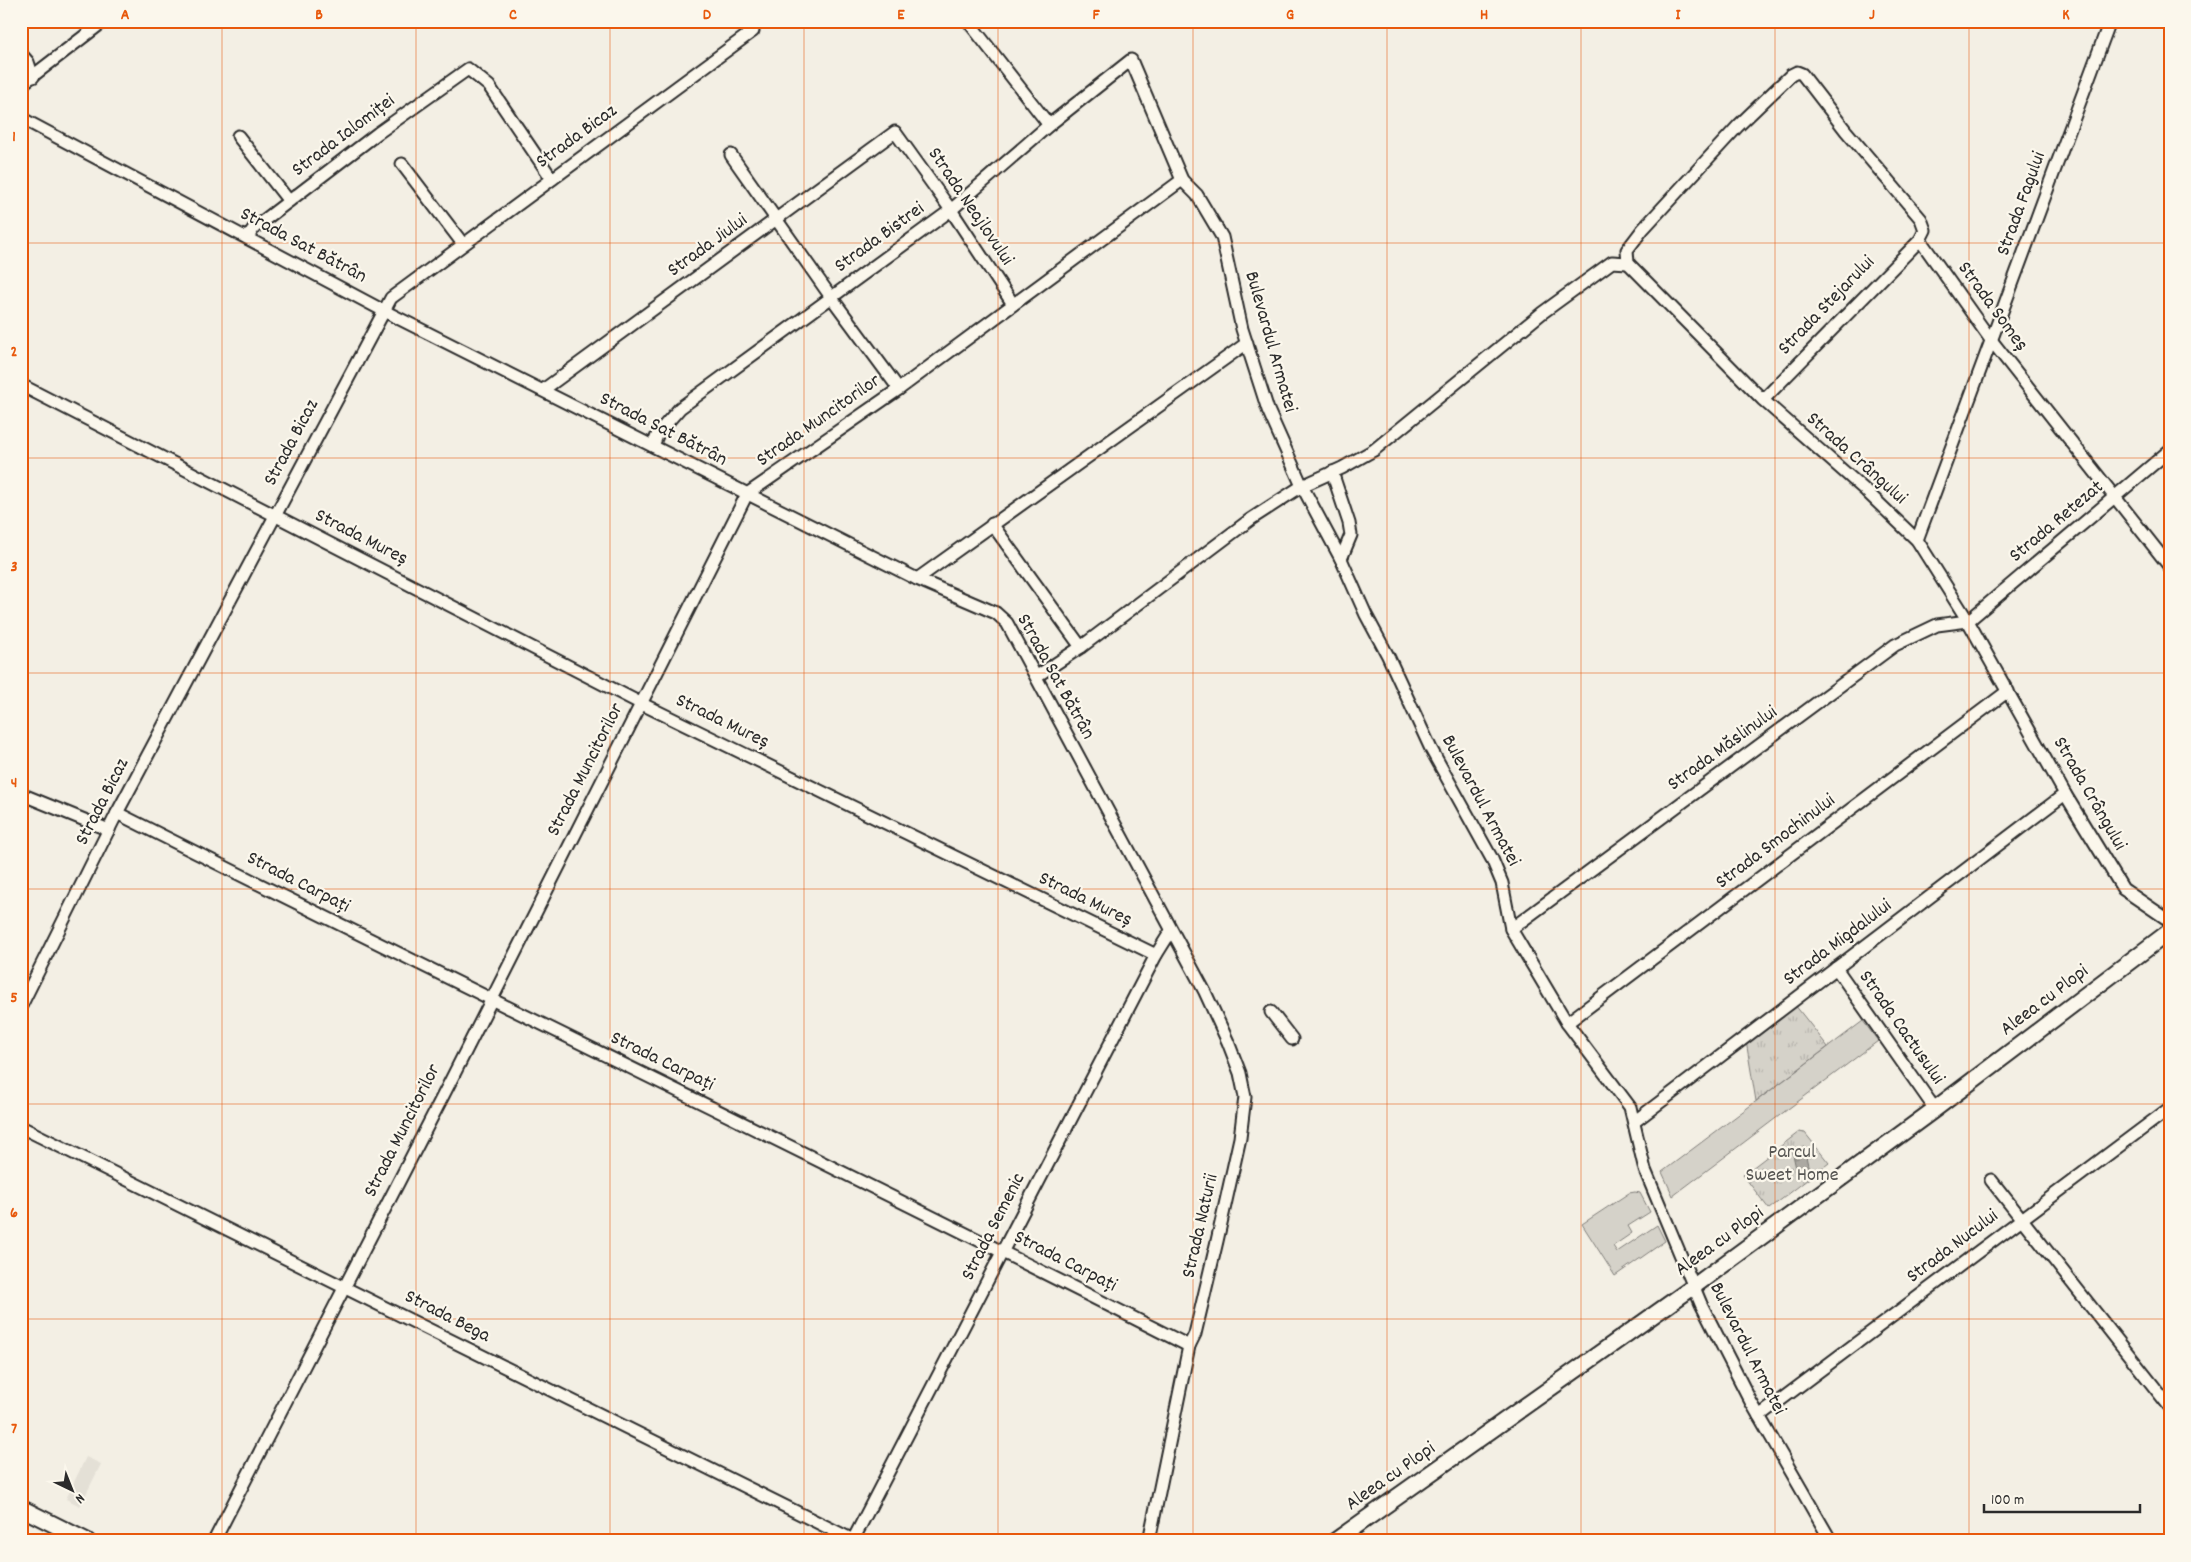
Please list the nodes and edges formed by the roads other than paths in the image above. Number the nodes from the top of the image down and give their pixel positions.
1 (104, 21) edge
2 (968, 21) edge
3 (2110, 21) edge
4 (2120, 21) edge
5 (2167, 21) edge
6 (2170, 24) edge
7 (753, 31) dead end
8 (2106, 33) junction
9 (21, 54) edge
10 (1131, 60) joint
11 (33, 77) junction
12 (21, 85) edge
13 (21, 118) edge
14 (1049, 125) junction
15 (895, 132) joint
16 (238, 136) dead end
17 (731, 155) dead end
18 (402, 164) dead end
19 (552, 179) junction
20 (1182, 180) junction
21 (289, 201) junction
22 (951, 210) junction
23 (776, 220) junction
24 (247, 238) junction
25 (1920, 240) junction
26 (463, 244) junction
27 (1628, 263) junction
28 (831, 297) junction
29 (1013, 304) junction
30 (384, 311) junction
31 (1991, 340) junction
32 (1247, 343) junction
33 (21, 385) edge
34 (899, 389) junction
35 (543, 390) junction
36 (1763, 400) junction
37 (653, 446) junction
38 (2170, 450) edge
39 (1332, 472) junction
40 (1302, 486) junction
41 (746, 494) junction
42 (2115, 498) junction
43 (274, 515) junction
44 (992, 524) junction
45 (1917, 540) junction
46 (1340, 559) junction
47 (2170, 567) edge
48 (917, 579) junction
49 (1968, 621) junction
50 (1081, 646) junction
51 (1037, 676) junction
52 (2008, 691) junction
53 (640, 702) junction
54 (21, 794) edge
55 (2065, 794) junction
56 (118, 813) junction
57 (109, 830) junction
58 (2170, 921) edge
59 (1511, 929) junction
60 (2170, 930) edge
61 (1171, 931) junction
62 (1156, 956) junction
63 (1836, 968) junction
64 (492, 1000) junction
65 (21, 1006) edge
66 (1271, 1012) dead end
67 (1567, 1022) junction
68 (1292, 1039) dead end
69 (2170, 1108) edge
70 (1935, 1109) junction
71 (1634, 1122) junction
72 (21, 1127) edge
73 (1991, 1180) dead end
74 (2022, 1219) junction
75 (1004, 1252) junction
76 (1693, 1286) junction
77 (343, 1288) junction
78 (1189, 1346) junction
79 (2170, 1407) edge
80 (1759, 1416) junction
81 (21, 1508) edge
82 (854, 1540) edge
83 (87, 1541) edge
84 (214, 1541) edge
85 (1149, 1541) edge
86 (1336, 1541) edge
87 (1831, 1541) edge

1 - 11 street
2 - 14 street
3 - 8 street, Strada Fagului
4 - 8 street
5 - 6 street
7 - 19 street, Strada Bicaz
8 - 31 street, Strada Fagului
9 - 11 street
10 - 14 street, Strada Bistrei
10 - 20 street, Bulevardul Armatei
11 - 12 street
13 - 24 street, Strada Sat Bătrân
14 - 22 street, Strada Bistrei
15 - 22 street, Strada Neajlovului
15 - 23 street, Strada Jiului
16 - 21 street
17 - 23 street
18 - 26 street
19 - 21 street, Strada Ialomiței
19 - 26 street, Strada Bicaz
20 - 29 street, Strada Muncitorilor
20 - 32 street, Bulevardul Armatei
21 - 24 street, Strada Ialomiței
22 - 28 street, Strada Bistrei
22 - 29 street, Strada Neajlovului
23 - 28 street
23 - 35 street, Strada Jiului
24 - 30 street, Strada Sat Bătrân
25 - 27 street
25 - 31 street, Strada Someș
25 - 36 street, Strada Stejarului
26 - 30 street, Strada Bicaz
27 - 36 street, Strada Crângului
27 - 39 street
28 - 34 street
28 - 37 street, Strada Bistrei
29 - 34 street, Strada Muncitorilor
30 - 35 street, Strada Sat Bătrân
30 - 43 street, Strada Bicaz
31 - 42 street, Strada Someș
31 - 45 street, Strada Fagului
32 - 40 street, Bulevardul Armatei
32 - 44 street
33 - 43 street, Strada Mureș
34 - 41 street, Strada Muncitorilor
35 - 37 street, Strada Sat Bătrân
36 - 45 street, Strada Crângului
37 - 41 street, Strada Sat Bătrân
38 - 42 street, Strada Retezat
39 - 40 street
39 - 46 street
40 - 46 street, Bulevardul Armatei
40 - 50 street
41 - 48 street, Strada Sat Bătrân
41 - 53 street, Strada Muncitorilor
42 - 47 street, Strada Someș
42 - 49 street, Strada Retezat
43 - 53 street, Strada Mureș
43 - 56 street, Strada Bicaz
44 - 48 street
44 - 50 street
45 - 49 street, Strada Crângului
46 - 59 street, Bulevardul Armatei
48 - 51 street, Strada Sat Bătrân
49 - 52 street, Strada Crângului
49 - 59 street, Strada Măslinului
50 - 51 street
51 - 61 street, Strada Sat Bătrân
52 - 55 street, Strada Crângului
52 - 67 street, Strada Smochinului
53 - 62 street, Strada Mureș
53 - 64 street, Strada Muncitorilor
54 - 57 street
55 - 58 street, Strada Crângului
55 - 63 street, Strada Migdalului
56 - 57 street, Strada Bicaz
56 - 64 street, Strada Carpați
57 - 65 street, Strada Bicaz
59 - 67 street, Bulevardul Armatei
60 - 70 street, Aleea cu Plopi
61 - 62 street, Strada Semenic
61 - 78 street, Strada Naturii
62 - 75 street, Strada Semenic
63 - 70 street, Strada Cactusului
63 - 71 street, Strada Migdalului
64 - 75 street, Strada Carpați
64 - 77 street, Strada Muncitorilor
66 - 68 street
67 - 71 street, Bulevardul Armatei
69 - 74 street, Strada Nucului
70 - 76 street, Aleea cu Plopi
71 - 76 street, Bulevardul Armatei
72 - 77 street, Strada Bega
73 - 74 street
74 - 79 street
74 - 80 street, Strada Nucului
75 - 78 street, Strada Carpați
75 - 82 street, Strada Semenic
76 - 80 street, Bulevardul Armatei
76 - 86 street, Aleea cu Plopi
77 - 82 street, Strada Bega
77 - 84 street, Strada Muncitorilor
78 - 85 street, Strada Naturii
80 - 87 street, Bulevardul Armatei
81 - 83 street

